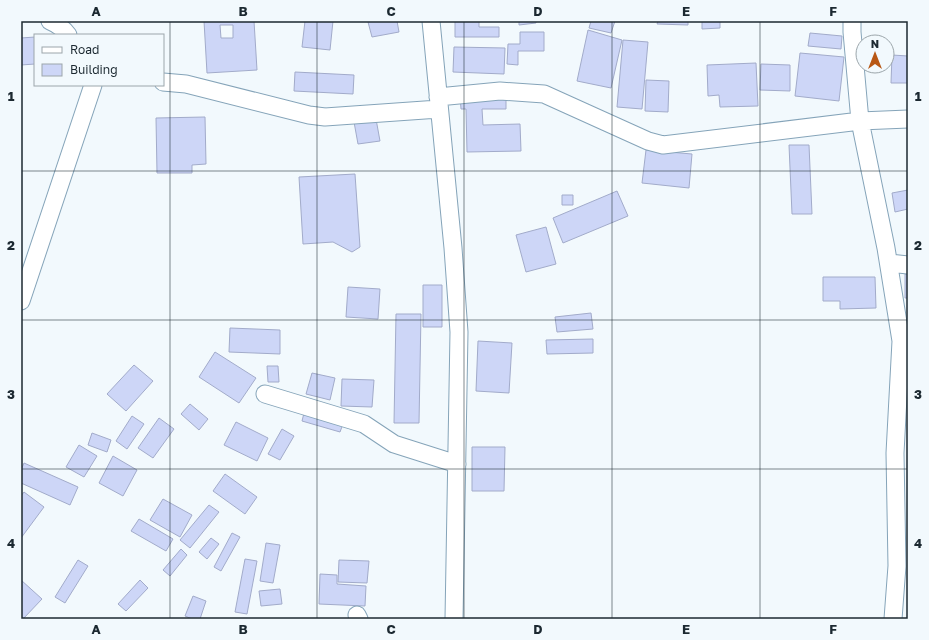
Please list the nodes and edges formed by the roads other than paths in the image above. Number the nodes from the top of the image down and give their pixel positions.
1 (431, 21) edge
2 (852, 21) edge
3 (164, 82) edge
4 (93, 86) edge
5 (438, 103) junction
6 (908, 119) edge
7 (860, 121) junction
8 (889, 263) junction
9 (908, 265) edge
10 (21, 301) edge
11 (265, 394) dead end
12 (457, 464) junction
13 (454, 619) edge
14 (893, 619) edge

1 - 5 street
2 - 7 street
3 - 5 street
4 - 10 street
5 - 7 street
5 - 12 street
6 - 7 street
7 - 8 street
8 - 9 street
8 - 14 street
11 - 12 street
12 - 13 street

